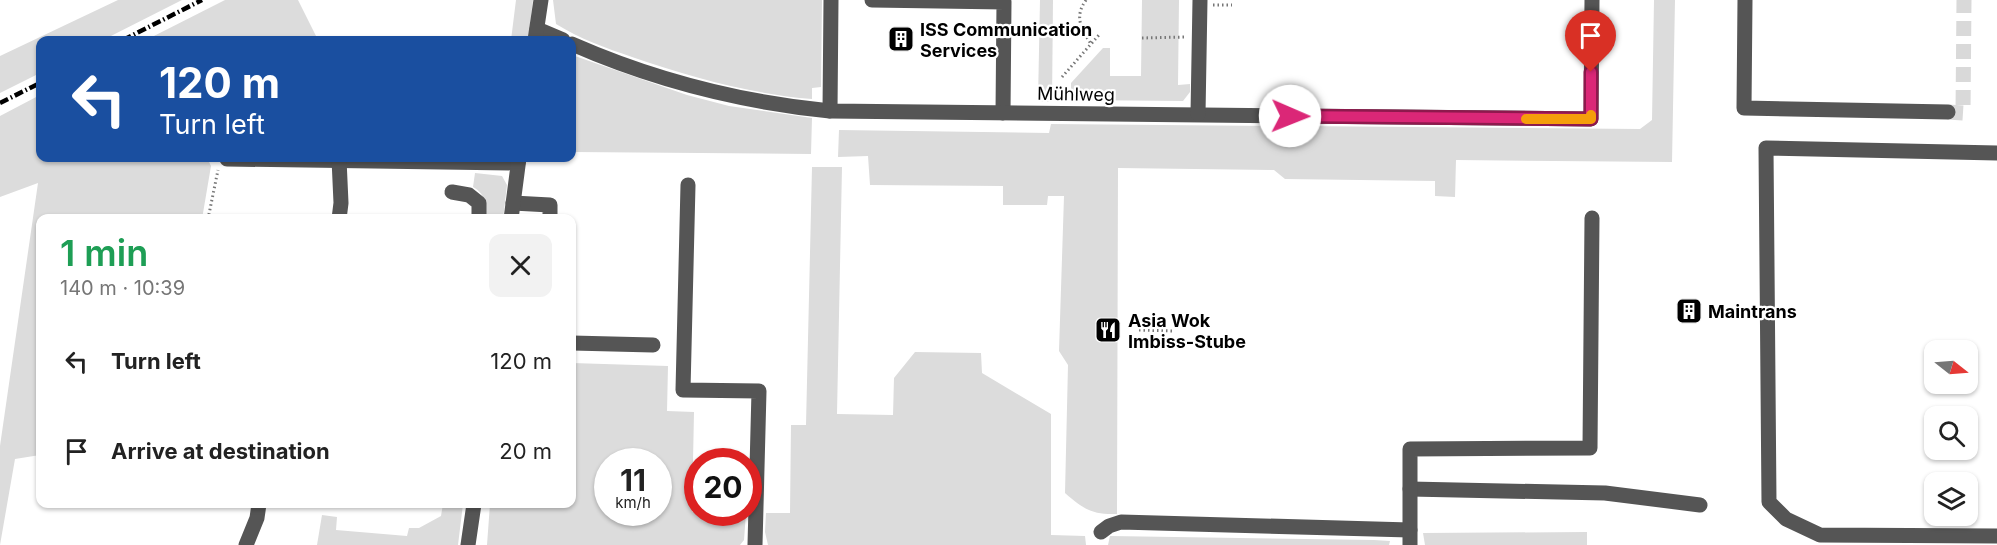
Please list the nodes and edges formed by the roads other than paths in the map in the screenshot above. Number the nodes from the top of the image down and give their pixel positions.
1 (541, 0) edge
2 (831, 0) edge
3 (872, 0) edge
4 (1200, 0) edge
5 (1592, 0) edge
6 (1745, 0) edge
7 (536, 35) edge
8 (576, 45) edge
9 (830, 111) junction
10 (1003, 112) junction
11 (1948, 112) tunnel mouth
12 (1198, 114) junction
13 (1997, 153) edge
14 (339, 162) edge
15 (519, 162) edge
16 (687, 185) dead end
17 (452, 192) dead end
18 (513, 203) junction
19 (340, 214) edge
20 (479, 214) edge
21 (512, 214) edge
22 (550, 214) edge
23 (1592, 218) dead end
24 (576, 344) edge
25 (653, 345) dead end
26 (1410, 489) junction
27 (1700, 505) dead end
28 (259, 508) edge
29 (473, 508) edge
30 (1101, 532) dead end
31 (1997, 536) edge
32 (1410, 538) edge
33 (246, 545) edge
34 (468, 545) edge
35 (755, 545) edge

1 - 7 street
2 - 9 street
3 - 10 street
4 - 12 street
5 - 12 street, Mühlweg
6 - 11 street
8 - 9 street, Mühlweg
9 - 10 street, Mühlweg
10 - 12 street, Mühlweg
13 - 31 street
14 - 19 street
15 - 18 street
16 - 35 street
17 - 20 street
18 - 21 street
18 - 22 street
23 - 26 street
24 - 25 street
26 - 27 street
26 - 32 street
28 - 33 street
29 - 34 street
30 - 32 street

